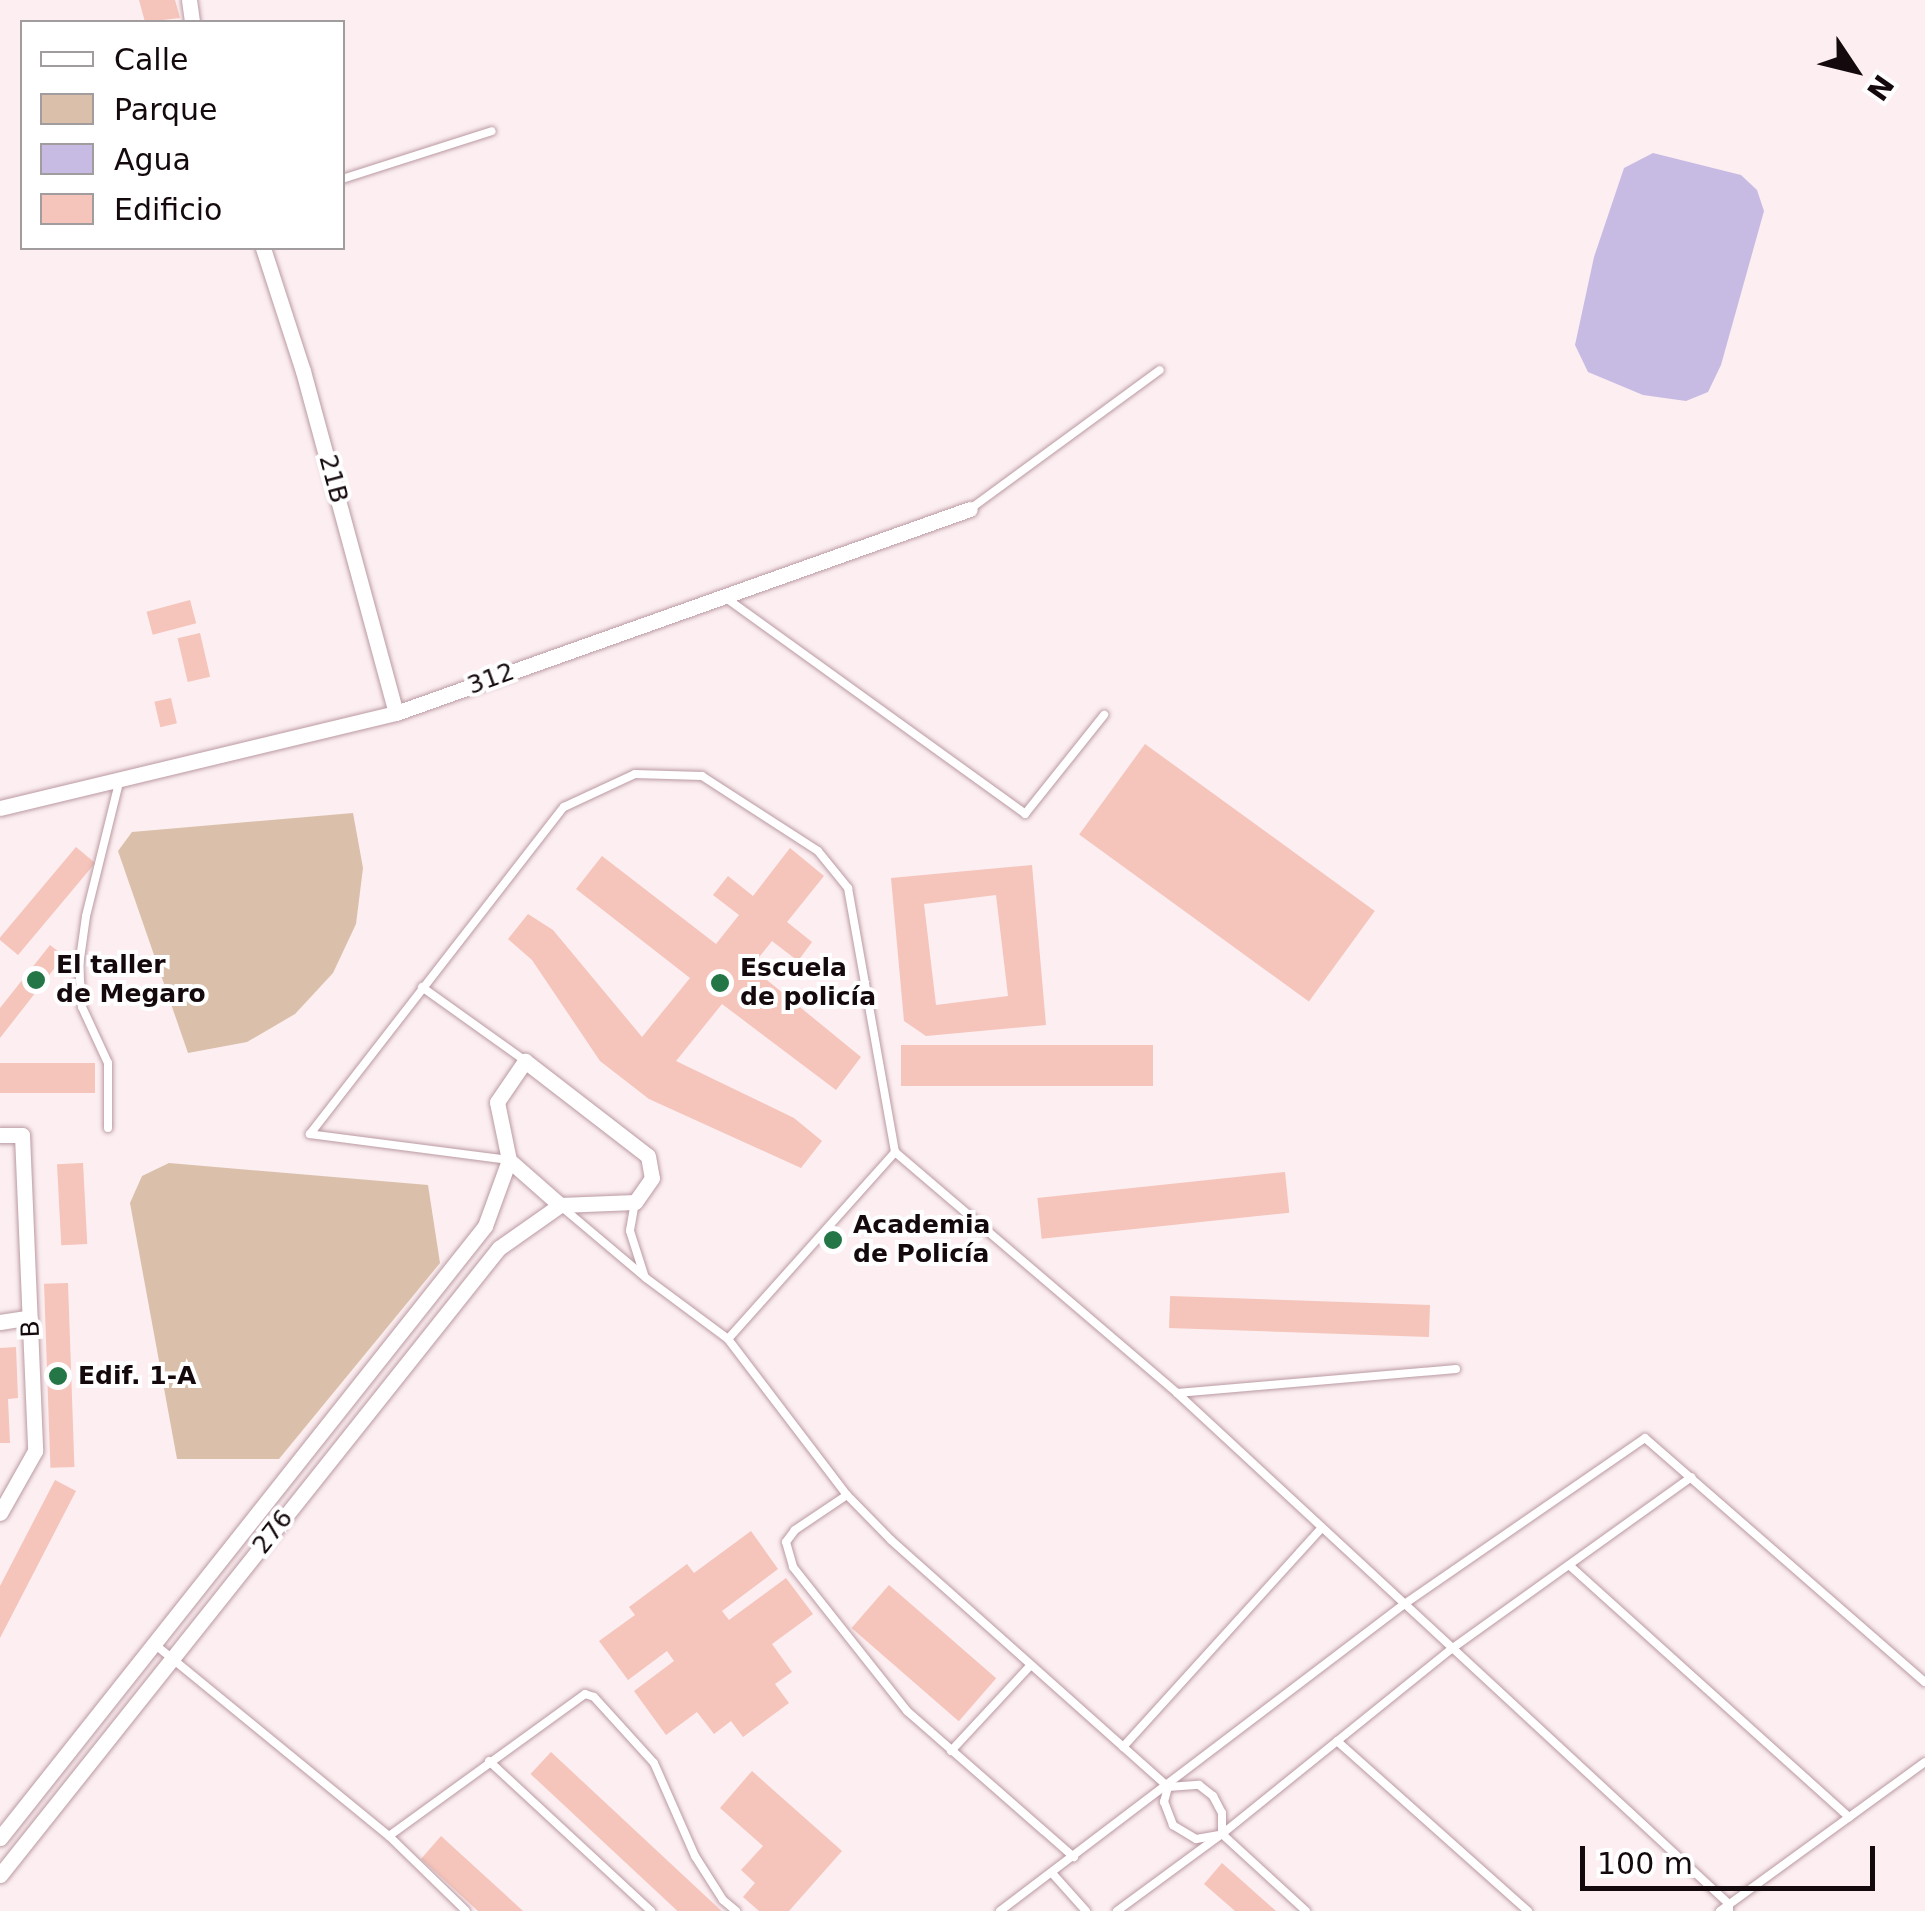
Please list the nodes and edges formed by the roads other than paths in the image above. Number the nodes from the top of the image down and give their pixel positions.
1 (492, 131) dead end
2 (345, 177) edge
3 (263, 250) edge
4 (1160, 370) dead end
5 (970, 509) joint
6 (724, 596) junction
7 (396, 712) junction
8 (1104, 715) dead end
9 (120, 779) junction
10 (0, 808) edge
11 (422, 986) junction
12 (526, 1061) junction
13 (108, 1128) dead end
14 (0, 1135) edge
15 (895, 1152) junction
16 (510, 1160) junction
17 (635, 1202) junction
18 (560, 1205) junction
19 (646, 1278) junction
20 (30, 1317) junction
21 (0, 1322) edge
22 (728, 1338) junction
23 (1456, 1368) dead end
24 (1177, 1394) junction
25 (1692, 1477) junction
26 (847, 1495) junction
27 (0, 1512) edge
28 (1320, 1530) junction
29 (1569, 1564) junction
30 (1403, 1606) junction
31 (153, 1643) junction
32 (1450, 1650) junction
33 (171, 1660) junction
34 (1031, 1665) junction
35 (1925, 1682) edge
36 (1337, 1741) junction
37 (1123, 1747) junction
38 (951, 1751) junction
39 (489, 1761) junction
40 (1925, 1762) edge
41 (1168, 1787) junction
42 (1850, 1817) junction
43 (1222, 1834) junction
44 (388, 1836) junction
45 (0, 1838) edge
46 (1074, 1856) junction
47 (1052, 1873) junction
48 (0, 1876) edge
49 (1729, 1908) edge
50 (466, 1911) edge
51 (651, 1911) edge
52 (736, 1911) edge
53 (1000, 1911) edge
54 (1086, 1911) edge
55 (1117, 1911) edge
56 (1306, 1911) edge
57 (1528, 1911) edge
58 (1720, 1911) edge

1 - 2 lane
3 - 7 street, 21B
4 - 5 lane
5 - 6 street, 312
6 - 7 street, 312
6 - 8 lane
7 - 9 street, 312
9 - 10 street, 312
9 - 13 lane
11 - 12 lane
11 - 15 lane
11 - 16 lane
12 - 16 street
12 - 17 street
14 - 20 street, B
15 - 22 lane
15 - 24 lane
16 - 18 street
16 - 31 street, 276
17 - 18 street
17 - 19 lane
18 - 19 lane
18 - 33 street, 276
19 - 22 lane
20 - 21 street
20 - 27 street, B
22 - 26 lane
23 - 24 lane
24 - 28 lane
25 - 29 lane
25 - 30 lane
25 - 35 lane
26 - 34 lane
26 - 38 lane
28 - 30 lane
28 - 37 lane
29 - 32 lane
29 - 42 lane
30 - 32 lane
30 - 41 lane
31 - 33 lane
31 - 45 street, 276
32 - 36 lane
32 - 49 lane
33 - 44 lane
33 - 48 street, 276
34 - 37 lane
34 - 38 lane
36 - 43 lane
36 - 57 lane
37 - 41 lane
38 - 46 lane
39 - 44 lane
39 - 51 lane
39 - 52 lane
40 - 42 lane
41 - 43 lane
41 - 43 lane
41 - 46 lane
42 - 49 lane
43 - 55 lane
43 - 56 lane
44 - 50 lane
46 - 47 lane
47 - 53 lane
47 - 54 lane
49 - 58 lane

